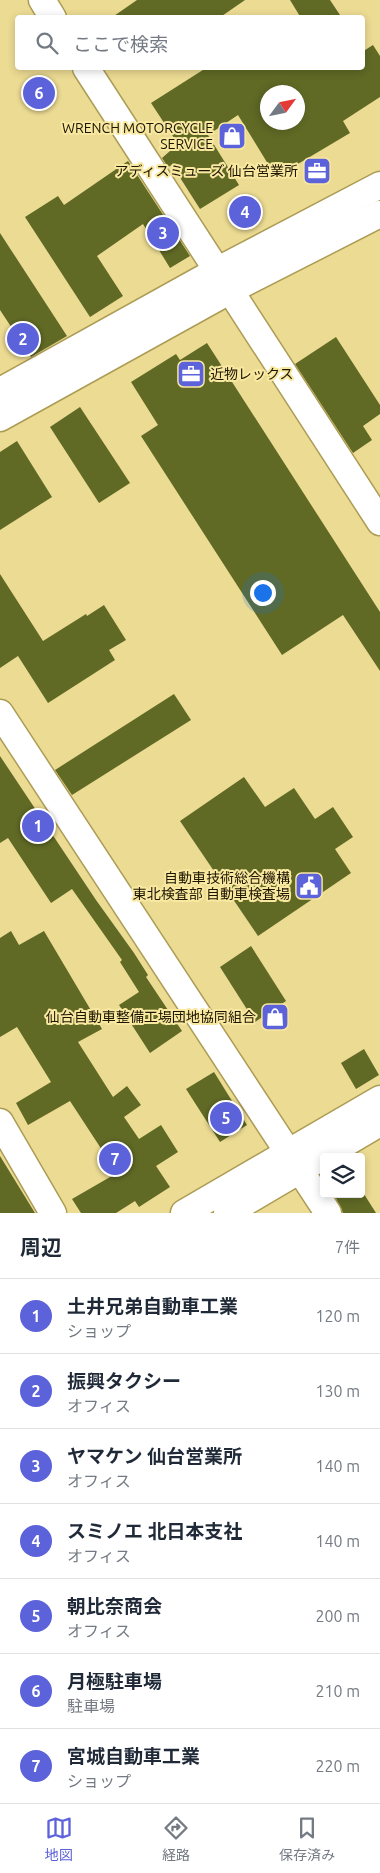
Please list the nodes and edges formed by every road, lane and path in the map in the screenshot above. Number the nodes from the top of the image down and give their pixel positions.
1 (42, 0) edge
2 (51, 15) edge
3 (87, 70) edge
4 (380, 185) edge
5 (380, 214) edge
6 (224, 280) junction
7 (0, 391) edge
8 (0, 418) edge
9 (380, 522) edge
10 (0, 713) edge
11 (380, 1099) edge
12 (0, 1122) edge
13 (380, 1123) edge
14 (294, 1162) junction
15 (53, 1213) edge
16 (184, 1213) edge
17 (227, 1213) edge
18 (328, 1213) edge

1 - 2 street
3 - 6 street
4 - 6 street
5 - 6 street
6 - 7 street
6 - 8 street
6 - 9 street
10 - 14 street
11 - 14 street
12 - 15 street
13 - 14 street
14 - 16 street
14 - 17 street
14 - 18 street

